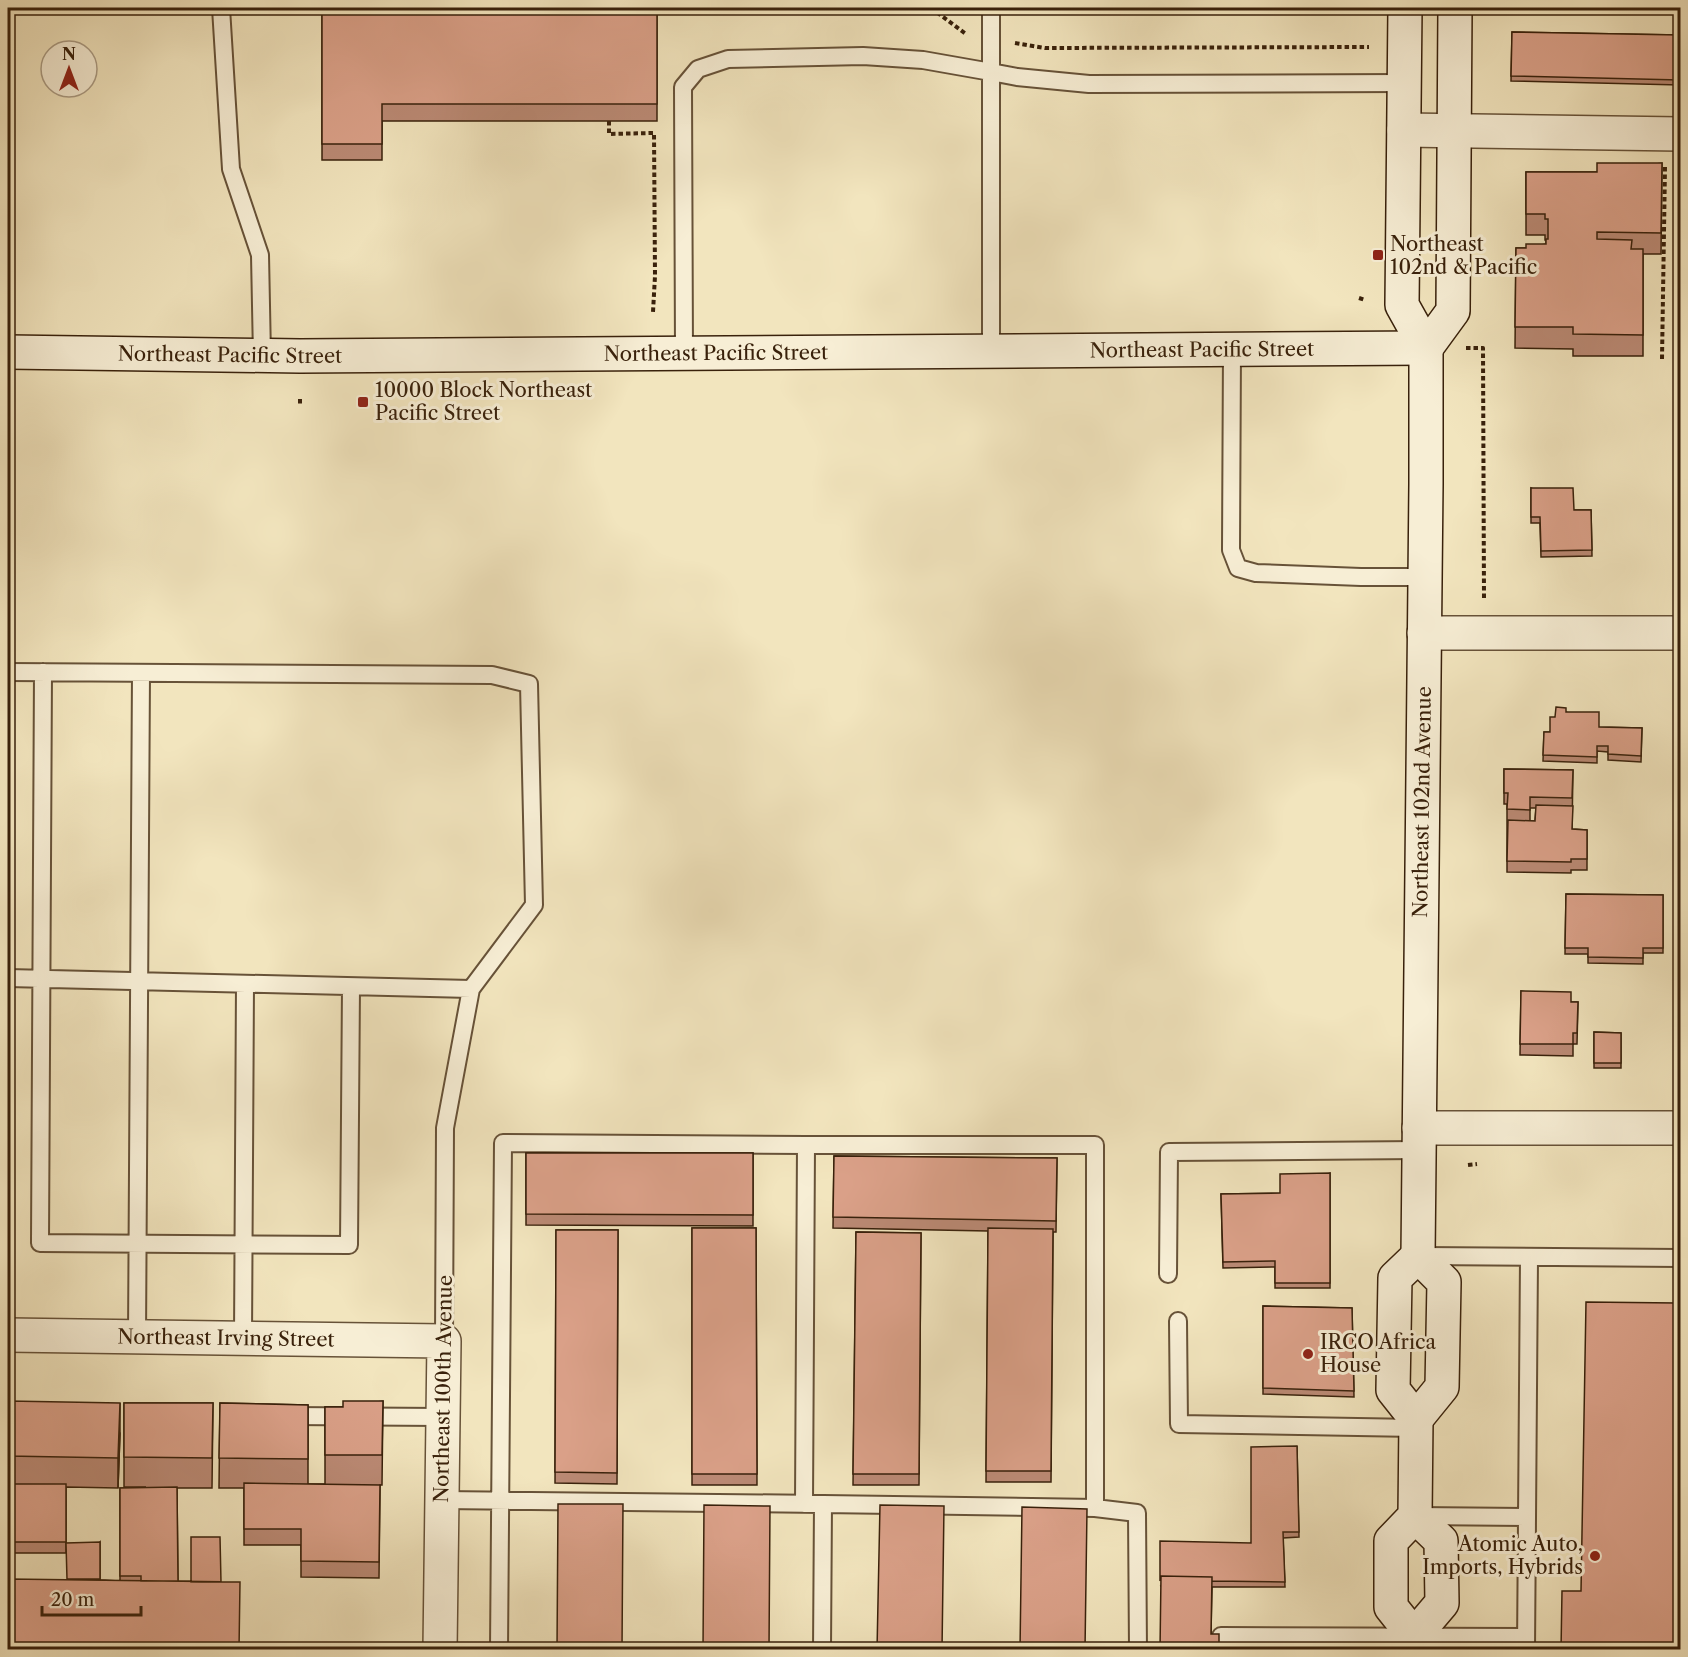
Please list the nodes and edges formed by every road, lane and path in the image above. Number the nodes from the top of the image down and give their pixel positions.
1 (221, 8) edge
2 (931, 8) edge
3 (991, 8) edge
4 (1405, 8) edge
5 (1455, 8) edge
6 (991, 39) junction
7 (1370, 47) dead end
8 (991, 72) junction
9 (1405, 83) junction
10 (609, 121) edge
11 (1404, 130) junction
12 (1454, 130) junction
13 (1680, 134) edge
14 (1665, 166) dead end
15 (1359, 298) dead end
16 (1365, 300) dead end
17 (653, 312) dead end
18 (1426, 348) junction
19 (1483, 348) dead end
20 (1232, 349) junction
21 (991, 351) junction
22 (8, 352) edge
23 (684, 354) junction
24 (262, 356) junction
25 (1662, 358) dead end
26 (1425, 577) junction
27 (1484, 602) dead end
28 (1424, 633) junction
29 (1680, 633) edge
30 (8, 672) edge
31 (43, 672) junction
32 (141, 673) junction
33 (8, 978) edge
34 (41, 980) junction
35 (139, 982) junction
36 (245, 984) junction
37 (351, 987) junction
38 (471, 989) junction
39 (1680, 1128) edge
40 (1419, 1139) junction
41 (806, 1145) junction
42 (137, 1244) junction
43 (243, 1244) junction
44 (1418, 1256) junction
45 (1529, 1258) junction
46 (1680, 1258) edge
47 (1168, 1274) dead end
48 (1178, 1321) dead end
49 (8, 1335) edge
50 (137, 1337) junction
51 (243, 1338) junction
52 (444, 1341) junction
53 (267, 1416) edge
54 (443, 1417) junction
55 (1416, 1423) junction
56 (442, 1500) junction
57 (500, 1501) junction
58 (804, 1504) junction
59 (823, 1504) junction
60 (1095, 1508) junction
61 (1416, 1516) junction
62 (1527, 1517) junction
63 (1221, 1636) edge
64 (1414, 1643) edge
65 (1526, 1643) edge
66 (440, 1650) edge
67 (499, 1650) edge
68 (822, 1650) edge
69 (1138, 1650) edge

1 - 24 lane
2 - 6 path
3 - 6 lane
4 - 9 street, Northeast 102nd Avenue
5 - 12 street
6 - 7 path
6 - 8 lane
8 - 9 lane
8 - 21 lane
8 - 23 lane
9 - 11 street, Northeast 102nd Avenue
10 - 17 path
11 - 12 street
11 - 18 street, Northeast 102nd Avenue
12 - 13 street
12 - 18 street
14 - 25 path
15 - 16 path
18 - 20 street, Northeast Pacific Street
18 - 26 street, Northeast 102nd Avenue
19 - 27 path
20 - 21 street, Northeast Pacific Street
20 - 26 lane
21 - 23 street, Northeast Pacific Street
22 - 24 street, Northeast Pacific Street
23 - 24 street, Northeast Pacific Street
26 - 28 street, Northeast 102nd Avenue
28 - 29 street
28 - 40 street, Northeast 102nd Avenue
30 - 31 lane
31 - 32 lane
31 - 34 lane
32 - 35 lane
32 - 38 lane
33 - 34 lane
34 - 35 lane
34 - 42 lane
35 - 36 lane
35 - 42 lane
36 - 37 lane
36 - 43 lane
37 - 38 lane
37 - 43 lane
38 - 52 lane, Northeast 100th Avenue
39 - 40 street
40 - 44 street, Northeast 102nd Avenue
40 - 47 lane
41 - 57 lane
41 - 58 lane
41 - 60 lane
42 - 43 lane
42 - 50 lane
43 - 51 lane
44 - 45 lane
44 - 55 street
44 - 55 street
45 - 46 lane
45 - 62 lane
48 - 55 lane
49 - 50 street, Northeast Irving Street
50 - 51 street, Northeast Irving Street
51 - 52 street, Northeast Irving Street
52 - 54 street, Northeast 100th Avenue
53 - 54 lane
54 - 56 street, Northeast 100th Avenue
55 - 61 street
56 - 57 lane
56 - 66 street, Northeast 100th Avenue
57 - 58 lane
57 - 67 lane
58 - 59 lane
59 - 60 lane
59 - 68 lane
60 - 69 lane
61 - 62 lane
61 - 64 street
61 - 64 street
62 - 65 lane
63 - 64 lane
64 - 65 lane

